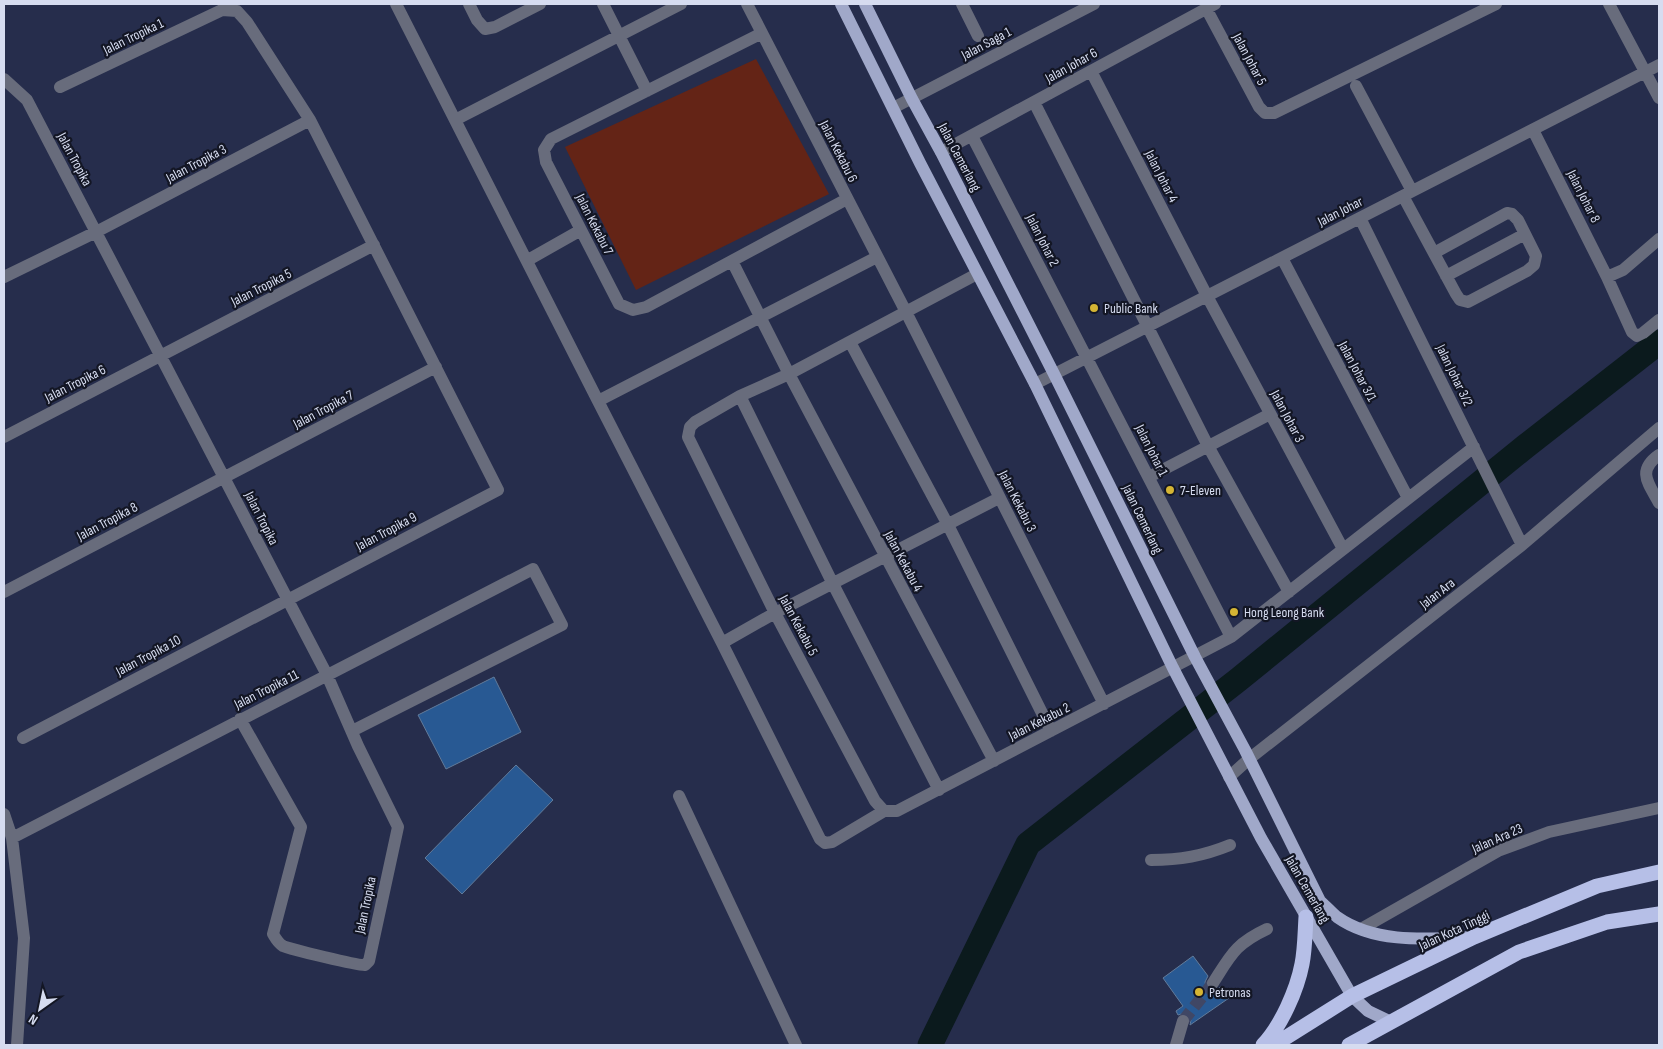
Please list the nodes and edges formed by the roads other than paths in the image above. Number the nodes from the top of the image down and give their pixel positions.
1 (396, 4) edge
2 (469, 4) edge
3 (539, 4) edge
4 (603, 4) edge
5 (681, 4) edge
6 (747, 4) edge
7 (841, 4) edge
8 (864, 4) edge
9 (962, 4) edge
10 (1094, 4) edge
11 (1495, 4) edge
12 (1609, 4) edge
13 (1211, 6) edge
14 (762, 33) junction
15 (618, 36) junction
16 (978, 36) dead end
17 (1659, 65) edge
18 (1091, 71) junction
19 (1645, 72) junction
20 (4, 79) edge
21 (1356, 86) dead end
22 (60, 87) dead end
23 (647, 91) junction
24 (1659, 98) edge
25 (912, 99) junction
26 (1034, 102) junction
27 (893, 108) junction
28 (310, 120) junction
29 (455, 120) junction
30 (1533, 130) junction
31 (972, 136) junction
32 (941, 152) junction
33 (1408, 193) junction
34 (847, 199) junction
35 (1360, 218) junction
36 (581, 230) junction
37 (96, 232) junction
38 (1525, 234) junction
39 (1659, 239) edge
40 (374, 245) junction
41 (1434, 253) junction
42 (877, 257) junction
43 (1282, 258) junction
44 (528, 260) junction
45 (732, 261) junction
46 (976, 274) junction
47 (1446, 276) junction
48 (1607, 276) junction
49 (4, 277) edge
50 (1207, 296) junction
51 (906, 312) junction
52 (760, 316) junction
53 (1659, 320) edge
54 (1148, 326) junction
55 (850, 342) junction
56 (161, 356) junction
57 (1087, 357) junction
58 (436, 367) junction
59 (789, 374) junction
60 (1054, 374) junction
61 (1035, 384) junction
62 (740, 396) junction
63 (598, 400) junction
64 (1270, 414) junction
65 (1659, 428) edge
66 (4, 437) edge
67 (1208, 446) junction
68 (1474, 447) junction
69 (1659, 455) edge
70 (224, 477) junction
71 (1149, 477) junction
72 (999, 498) junction
73 (1408, 498) junction
74 (1659, 504) edge
75 (948, 525) junction
76 (1522, 545) junction
77 (1343, 549) junction
78 (886, 557) junction
79 (833, 584) junction
80 (4, 592) edge
81 (1289, 592) junction
82 (288, 600) junction
83 (775, 613) junction
84 (1231, 637) junction
85 (722, 643) junction
86 (1198, 663) junction
87 (1173, 668) junction
88 (327, 675) junction
89 (1104, 704) junction
90 (240, 719) junction
91 (352, 731) junction
92 (1051, 731) junction
93 (23, 738) dead end
94 (1247, 754) junction
95 (994, 761) junction
96 (1230, 777) junction
97 (939, 790) junction
98 (679, 796) dead end
99 (1659, 808) edge
100 (890, 811) junction
101 (4, 814) edge
102 (12, 838) junction
103 (1230, 845) dead end
104 (1152, 860) dead end
105 (1659, 872) edge
106 (1659, 914) edge
107 (1306, 917) junction
108 (1267, 929) dead end
109 (1361, 930) junction
110 (1474, 937) junction
111 (1213, 983) tunnel mouth
112 (1352, 996) junction
113 (1183, 1021) tunnel mouth
114 (1391, 1022) junction
115 (17, 1045) edge
116 (796, 1045) edge
117 (1176, 1045) edge
118 (1263, 1045) edge
119 (1274, 1045) edge
120 (1350, 1045) edge

1 - 29 street, Jalan Kekabu 2
2 - 3 street
4 - 15 street
5 - 15 street
6 - 14 street, Jalan Kekabu 6
7 - 27 main road, Jalan Cemerlang
8 - 25 main road, Jalan Cemerlang
9 - 16 street
10 - 25 street, Jalan Saga 1
11 - 13 street, Jalan Johar 5
12 - 19 street
13 - 18 street, Jalan Johar 6
14 - 23 street, Jalan Kekabu 7
14 - 34 street, Jalan Kekabu 6
15 - 23 street
15 - 29 street
17 - 19 street, Jalan Johar
18 - 26 street, Jalan Johar 6
18 - 50 street, Jalan Johar 4
19 - 24 street
19 - 30 street, Jalan Johar
20 - 37 street, Jalan Tropika
21 - 33 street
22 - 28 street, Jalan Tropika 1
23 - 36 street, Jalan Kekabu 7
25 - 27 street, Jalan Saga 1
25 - 32 main road, Jalan Cemerlang
26 - 31 street, Jalan Johar 6
26 - 54 street
27 - 46 main road, Jalan Cemerlang
28 - 37 street, Jalan Tropika 3
28 - 40 street
29 - 44 street, Jalan Kekabu 2
30 - 33 street, Jalan Johar
30 - 48 street, Jalan Johar 8
31 - 32 street, Jalan Johar 6
31 - 57 street, Jalan Johar 2
32 - 60 main road, Jalan Cemerlang
33 - 35 street, Jalan Johar
33 - 41 street
34 - 42 street, Jalan Kekabu 6
34 - 45 street, Jalan Kekabu 7
35 - 43 street, Jalan Johar
35 - 68 street, Jalan Johar 3/2
36 - 44 street
36 - 45 street, Jalan Kekabu 7
37 - 49 street, Jalan Tropika 3
37 - 56 street, Jalan Tropika
38 - 41 street
38 - 47 street
38 - 47 street
39 - 48 street
40 - 56 street, Jalan Tropika 5
40 - 58 street
41 - 47 street
42 - 51 street, Jalan Kekabu 6
42 - 52 street
43 - 50 street, Jalan Johar
43 - 73 street, Jalan Johar 3/1
44 - 63 street, Jalan Kekabu 2
45 - 52 street, Jalan Kekabu 4
46 - 51 street
46 - 61 main road, Jalan Cemerlang
48 - 53 street, Jalan Johar 8
50 - 54 street, Jalan Johar
50 - 64 street, Jalan Johar 3
51 - 55 street
51 - 72 street, Jalan Kekabu 3
52 - 59 street, Jalan Kekabu 4
52 - 63 street
54 - 57 street, Jalan Johar
54 - 67 street
55 - 59 street
55 - 75 street
56 - 66 street, Jalan Tropika 6
56 - 70 street, Jalan Tropika
57 - 60 street, Jalan Johar
57 - 71 street, Jalan Johar 1
58 - 70 street, Jalan Tropika 7
58 - 82 street, Jalan Tropika 9
59 - 62 street
59 - 78 street, Jalan Kekabu 4
60 - 61 street, Jalan Johar
60 - 86 main road, Jalan Cemerlang
61 - 87 main road, Jalan Cemerlang
62 - 79 street
62 - 83 street, Jalan Kekabu 5
63 - 85 street, Jalan Kekabu 2
64 - 67 street
64 - 77 street, Jalan Johar 3
65 - 76 street, Jalan Ara
67 - 71 street
67 - 81 street
68 - 73 street
68 - 76 street, Jalan Johar 3/2
69 - 74 street
70 - 80 street, Jalan Tropika 8
70 - 82 street, Jalan Tropika
71 - 84 street, Jalan Johar 1
72 - 75 street
72 - 89 street, Jalan Kekabu 3
73 - 77 street
75 - 78 street
75 - 92 street
76 - 94 street, Jalan Ara
77 - 81 street
78 - 79 street
78 - 95 street, Jalan Kekabu 4
79 - 83 street
79 - 97 street
81 - 84 street
82 - 88 street, Jalan Tropika
82 - 93 street, Jalan Tropika 10
83 - 85 street
83 - 100 street, Jalan Kekabu 5
84 - 86 street
85 - 100 street, Jalan Kekabu 2
86 - 87 street, Jalan Kekabu 2
86 - 94 main road, Jalan Cemerlang
87 - 89 street, Jalan Kekabu 2
87 - 96 main road, Jalan Cemerlang
88 - 90 street, Jalan Tropika 11
88 - 91 street, Jalan Tropika
88 - 91 street, Jalan Tropika 11
89 - 92 street, Jalan Kekabu 2
90 - 91 street, Jalan Tropika
90 - 102 street, Jalan Tropika 11
92 - 95 street, Jalan Kekabu 2
94 - 96 street, Jalan Ara
94 - 109 main road, Jalan Cemerlang
95 - 97 street, Jalan Kekabu 2
96 - 107 main road, Jalan Cemerlang
97 - 100 street, Jalan Kekabu 2
98 - 116 street
99 - 109 street, Jalan Ara 23
101 - 102 street
102 - 115 street
103 - 104 street
105 - 110 highway, Jalan Kota Tinggi
106 - 114 highway
107 - 112 main road, Jalan Cemerlang
107 - 118 highway
108 - 111 street
109 - 110 main road, Jalan Cemerlang
110 - 112 highway, Jalan Kota Tinggi
112 - 114 main road, Jalan Cemerlang
112 - 119 highway, Jalan Kota Tinggi
113 - 117 street
114 - 120 highway

